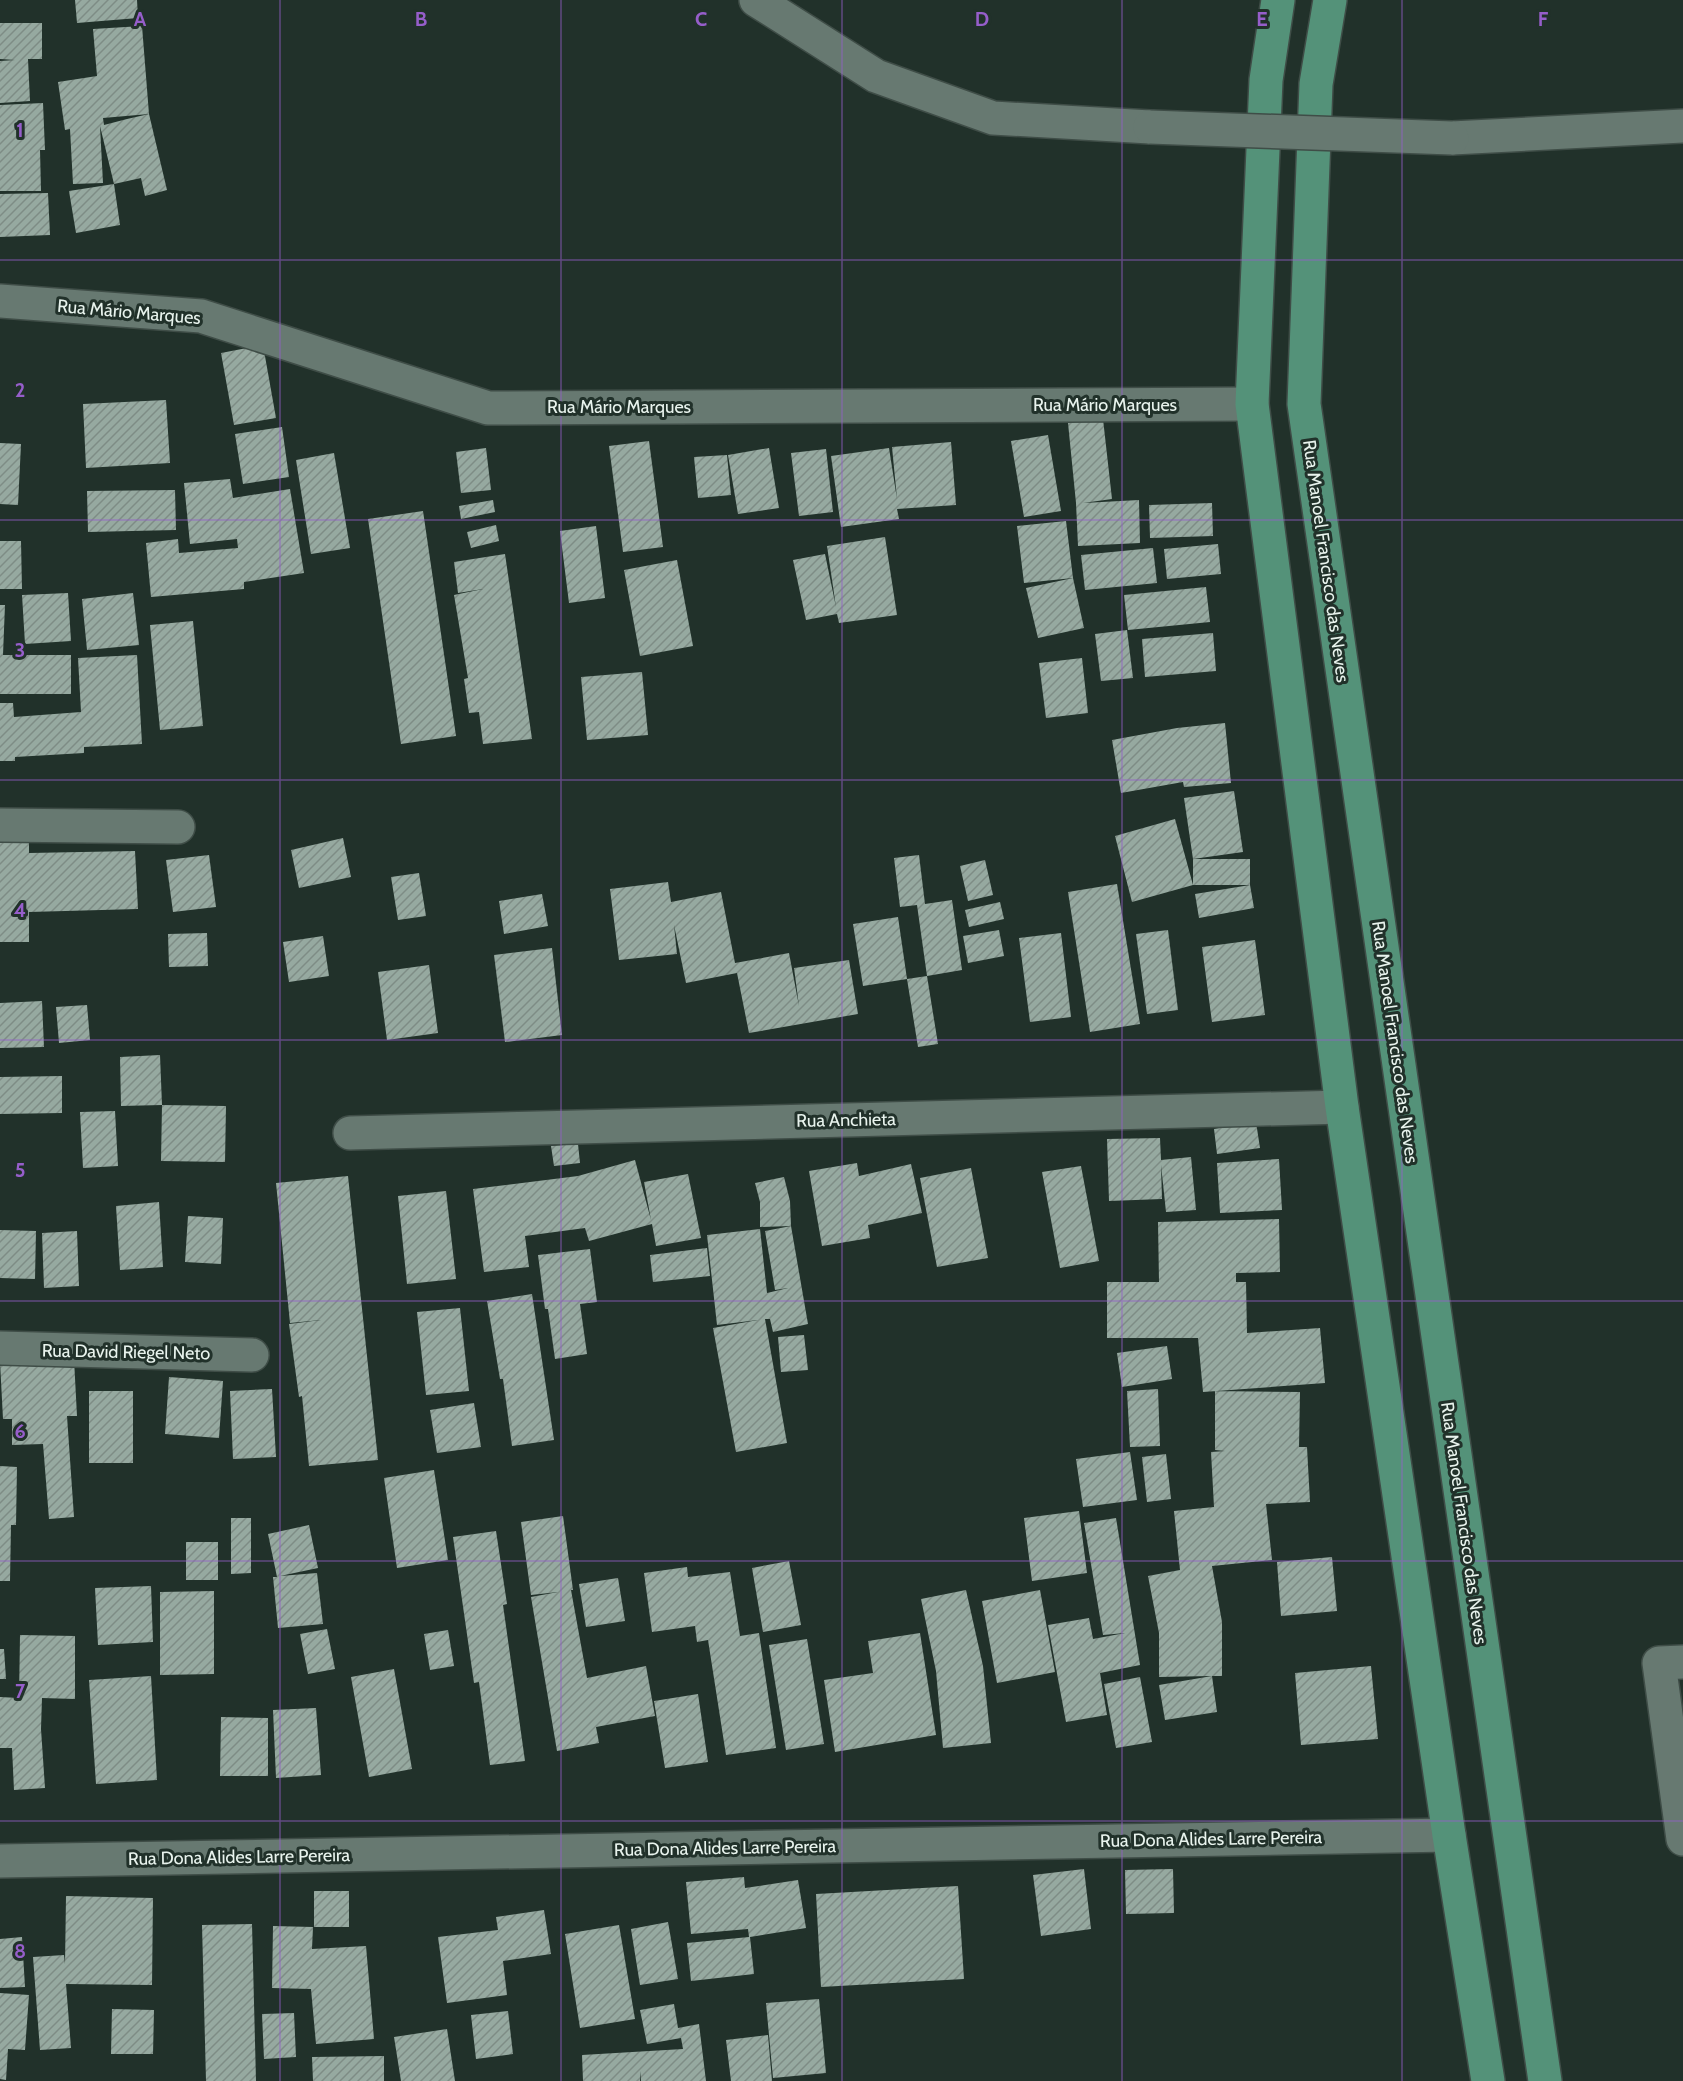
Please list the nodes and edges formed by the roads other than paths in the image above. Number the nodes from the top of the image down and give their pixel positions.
1 (756, 0) edge
2 (1278, 0) edge
3 (1330, 0) edge
4 (1683, 126) edge
5 (0, 301) edge
6 (1252, 405) junction
7 (0, 825) edge
8 (178, 827) dead end
9 (1342, 1107) junction
10 (350, 1132) dead end
11 (0, 1348) edge
12 (252, 1355) dead end
13 (1683, 1662) edge
14 (1449, 1835) junction
15 (1683, 1839) edge
16 (0, 1861) edge
17 (1488, 2081) edge
18 (1545, 2081) edge

1 - 4 street, bridge
2 - 6 main road
3 - 18 main road, Rua Manoel Francisco das Neves
5 - 6 street, Rua Mário Marques
6 - 9 main road
7 - 8 street
9 - 10 street, Rua Anchieta
9 - 14 main road
11 - 12 street, Rua David Riegel Neto
13 - 15 street
14 - 16 street, Rua Dona Alides Larre Pereira
14 - 17 main road

